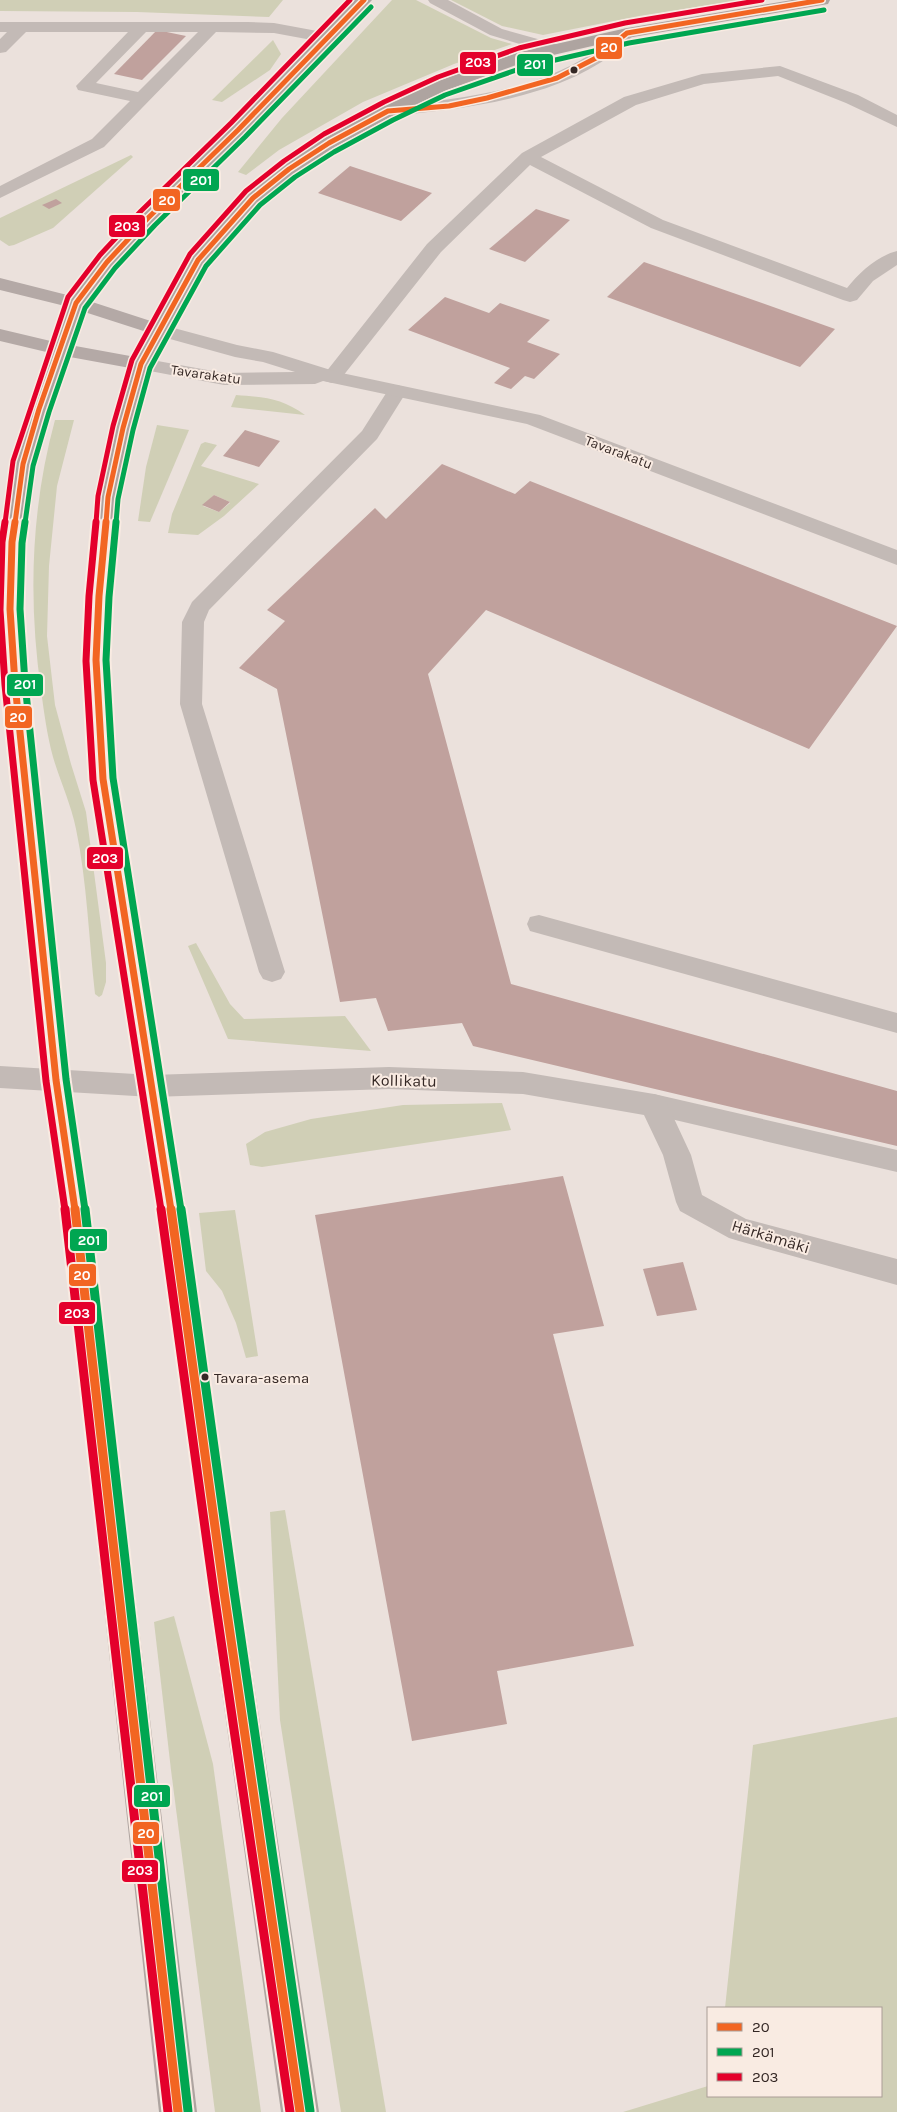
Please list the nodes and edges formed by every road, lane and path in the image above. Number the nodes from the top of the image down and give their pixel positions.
1 (364, 0) edge
2 (436, 0) edge
3 (822, 0) edge
4 (458, 5) edge
5 (0, 27) edge
6 (22, 27) junction
7 (142, 27) junction
8 (212, 27) junction
9 (627, 33) junction
10 (328, 38) junction
11 (0, 48) edge
12 (553, 49) junction
13 (142, 98) junction
14 (388, 111) junction
15 (897, 122) edge
16 (528, 157) junction
17 (0, 193) edge
18 (897, 258) edge
19 (0, 284) edge
20 (76, 303) junction
21 (159, 330) junction
22 (0, 335) edge
23 (59, 349) junction
24 (141, 364) junction
25 (332, 377) junction
26 (397, 391) junction
27 (897, 558) edge
28 (539, 924) dead end
29 (272, 972) dead end
30 (897, 1022) edge
31 (0, 1077) edge
32 (56, 1080) junction
33 (152, 1086) junction
34 (654, 1105) junction
35 (897, 1161) edge
36 (897, 1272) edge
37 (178, 2112) edge
38 (300, 2112) edge

1 - 10 highway
2 - 4 lane
3 - 9 highway
4 - 12 lane
5 - 6 lane
6 - 7 lane
6 - 11 lane
7 - 8 lane
7 - 13 lane
8 - 10 lane
8 - 13 lane
9 - 12 highway
9 - 14 lane
10 - 20 highway
12 - 14 highway
13 - 17 lane
14 - 21 highway
15 - 16 lane
16 - 18 lane
16 - 25 lane
19 - 20 main road
20 - 21 main road
20 - 23 highway
21 - 24 highway
21 - 25 street, Tavarakatu
22 - 23 main road
23 - 24 main road
23 - 32 highway
24 - 25 street, Tavarakatu
24 - 33 highway
25 - 26 street, Tavarakatu
26 - 27 street, Tavarakatu
26 - 29 lane
28 - 30 lane
31 - 32 street, Kollikatu
32 - 33 street, Kollikatu
32 - 37 highway
33 - 34 street, Kollikatu
33 - 38 highway
34 - 35 lane
34 - 36 street, Härkämäki

